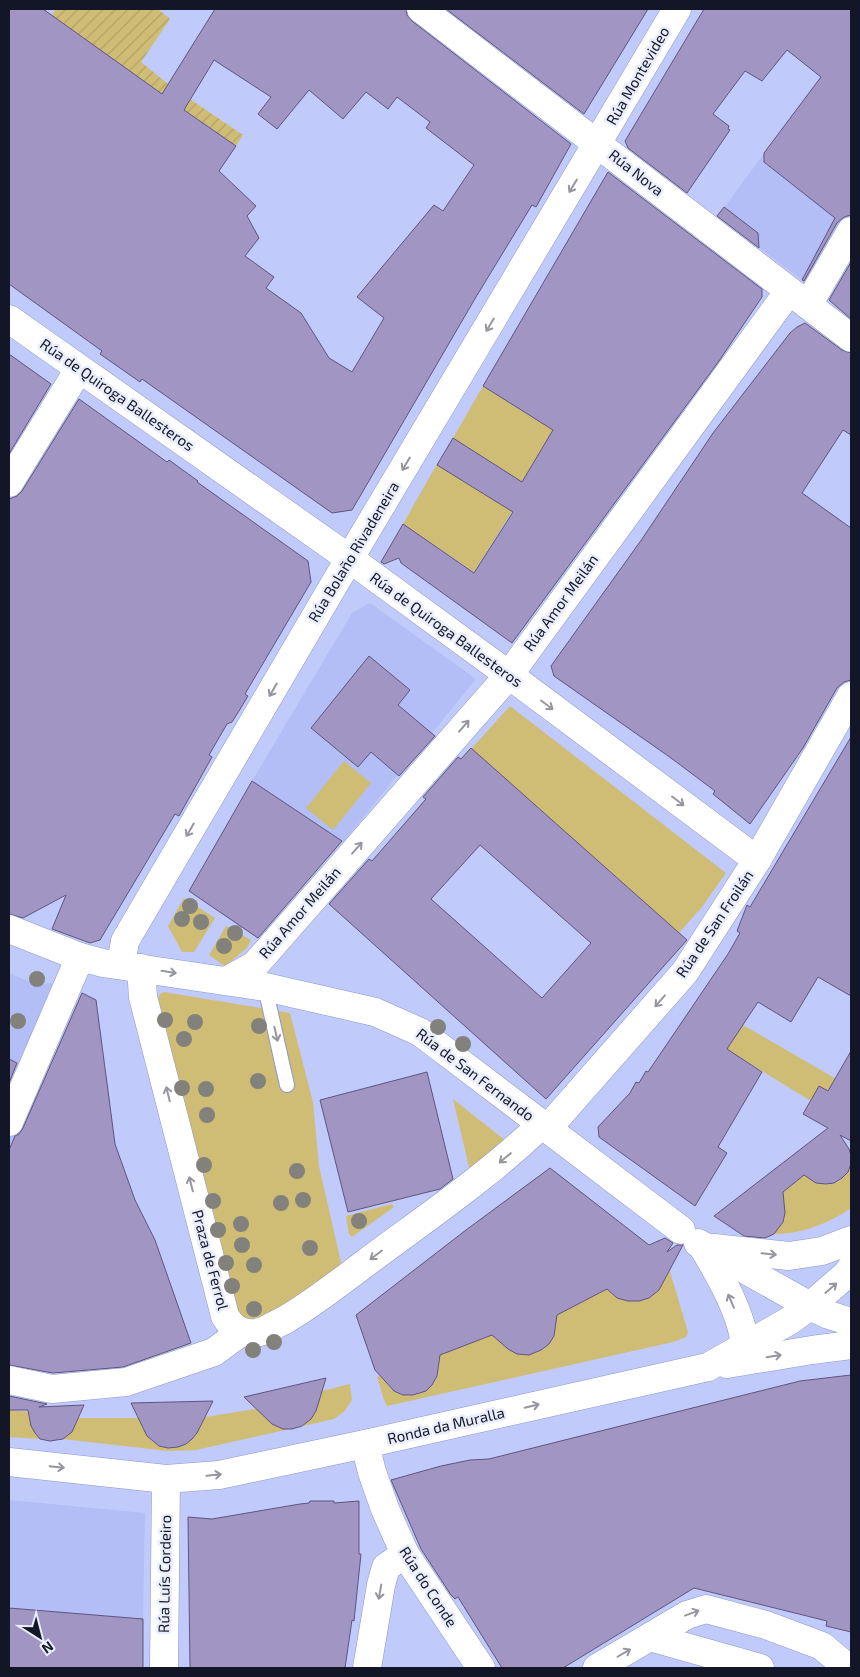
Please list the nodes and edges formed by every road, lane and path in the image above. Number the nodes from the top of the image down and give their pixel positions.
1 (421, 9) edge
2 (678, 9) edge
3 (598, 144) junction
4 (851, 231) edge
5 (799, 298) junction
6 (10, 323) edge
7 (851, 338) edge
8 (79, 369) junction
9 (9, 483) edge
10 (350, 559) junction
11 (509, 675) junction
12 (851, 696) edge
13 (758, 860) junction
14 (9, 929) edge
15 (80, 957) junction
16 (131, 966) junction
17 (226, 981) junction
18 (265, 987) junction
19 (287, 1085) dead end
20 (9, 1122) edge
21 (544, 1127) junction
22 (694, 1240) junction
23 (851, 1240) edge
24 (851, 1268) edge
25 (810, 1306) junction
26 (851, 1322) edge
27 (241, 1332) junction
28 (851, 1345) edge
29 (745, 1347) junction
30 (708, 1367) junction
31 (9, 1380) edge
32 (365, 1444) junction
33 (9, 1462) edge
34 (166, 1480) junction
35 (405, 1554) junction
36 (650, 1638) junction
37 (164, 1668) edge
38 (368, 1668) edge
39 (481, 1668) edge
40 (597, 1668) edge
41 (760, 1668) edge
42 (848, 1668) edge

1 - 3 street, Rúa Nova
2 - 3 street, Rúa Montevideo
3 - 5 street, Rúa Nova
3 -> 10 street, Rúa Bolaño Rivadeneira
4 - 5 street, Rúa Amor Meilán
5 - 7 street, Rúa Nova
5 - 11 street, Rúa Amor Meilán
6 - 8 street, Rúa de Quiroga Ballesteros
8 - 9 street
8 - 10 street, Rúa de Quiroga Ballesteros
10 - 11 street, Rúa de Quiroga Ballesteros
10 -> 16 street, Rúa Bolaño Rivadeneira
11 -> 13 street, Rúa de Quiroga Ballesteros
17 -> 11 street, Rúa Amor Meilán
12 - 13 street, Rúa de San Froilán
13 -> 21 street, Rúa de San Froilán
14 - 15 street, Rúa de San Fernando
15 - 16 street, Rúa de San Fernando
15 - 20 street
16 -> 17 street, Rúa de San Fernando
27 -> 16 street, Praza de Ferrol
17 - 18 street, Rúa de San Fernando
18 -> 19 lane
18 - 21 street, Rúa de San Fernando
21 - 22 street, Rúa de San Fernando
21 -> 27 street
22 -> 23 street
22 - 25 street, Rúa de San Fernando
29 -> 22 street, Rúa de San Fernando
25 -> 24 street, Ronda da Muralla
25 - 26 street, Rúa de San Fernando
25 - 29 street, Ronda da Muralla
27 - 31 street
30 -> 28 street
29 - 30 street, Ronda da Muralla
32 -> 30 street, Ronda da Muralla
34 -> 32 street, Ronda da Muralla
32 - 35 street, Rúa do Conde
33 -> 34 street, Ronda da Muralla
34 - 37 street, Rúa Luís Cordeiro
35 -> 38 street
35 - 39 street, Rúa do Conde
40 -> 36 street
36 - 41 street
36 -> 42 street

